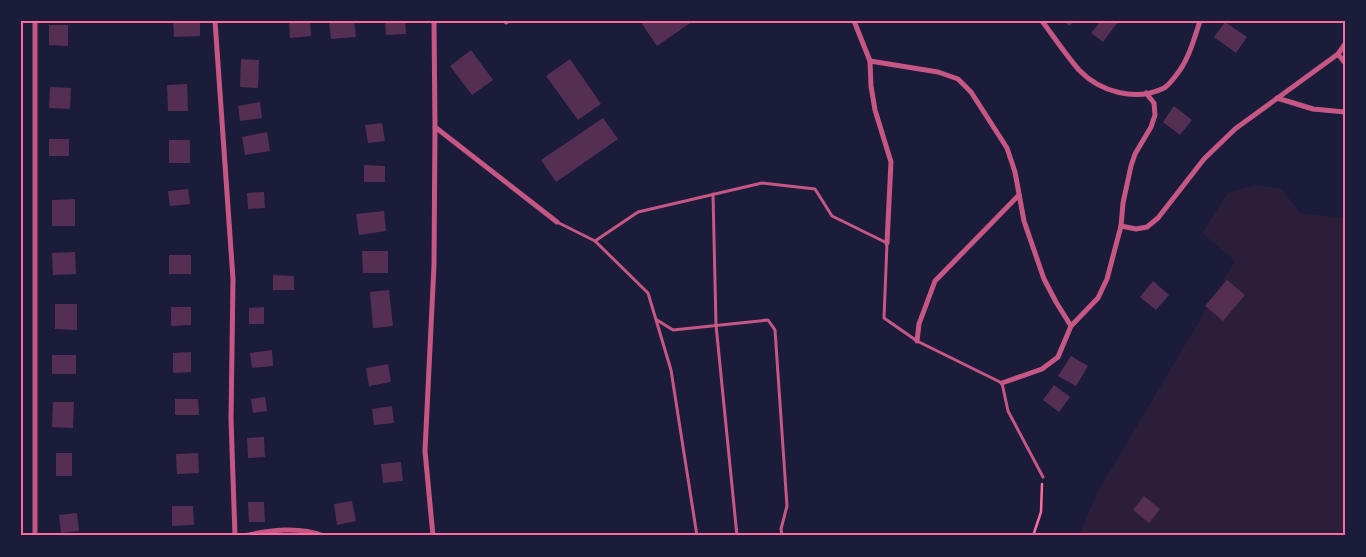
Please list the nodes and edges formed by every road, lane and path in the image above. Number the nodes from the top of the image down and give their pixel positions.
1 (35, 21) edge
2 (215, 21) edge
3 (434, 21) edge
4 (504, 21) edge
5 (509, 21) edge
6 (854, 21) edge
7 (1042, 21) edge
8 (1200, 21) edge
9 (1345, 44) edge
10 (1338, 54) junction
11 (870, 61) junction
12 (1345, 63) edge
13 (1146, 93) junction
14 (1277, 98) junction
15 (1345, 112) edge
16 (435, 127) junction
17 (713, 194) junction
18 (1018, 195) junction
19 (556, 222) joint
20 (1121, 226) junction
21 (595, 241) junction
22 (887, 243) junction
23 (657, 320) junction
24 (716, 325) junction
25 (1072, 326) junction
26 (917, 342) junction
27 (1002, 383) junction
28 (1042, 477) joint
29 (35, 536) edge
30 (235, 536) edge
31 (244, 536) edge
32 (324, 536) edge
33 (433, 536) edge
34 (698, 536) edge
35 (737, 536) edge
36 (782, 536) edge
37 (1033, 536) edge

1 - 29 street
2 - 30 street
3 - 16 street
4 - 5 lane
6 - 11 street
7 - 13 street
8 - 13 street
9 - 10 street
10 - 12 street
10 - 14 street
11 - 18 street
11 - 22 street
13 - 20 street
14 - 15 street
14 - 20 street
16 - 19 street
16 - 33 street
17 - 21 lane
17 - 22 lane
17 - 24 lane
18 - 25 street
18 - 26 street
19 - 21 lane
20 - 25 street
21 - 23 lane
22 - 26 lane
23 - 24 lane
23 - 34 lane
24 - 35 lane
24 - 36 lane
25 - 27 street
26 - 27 lane
27 - 28 lane
28 - 37 path
31 - 32 street

